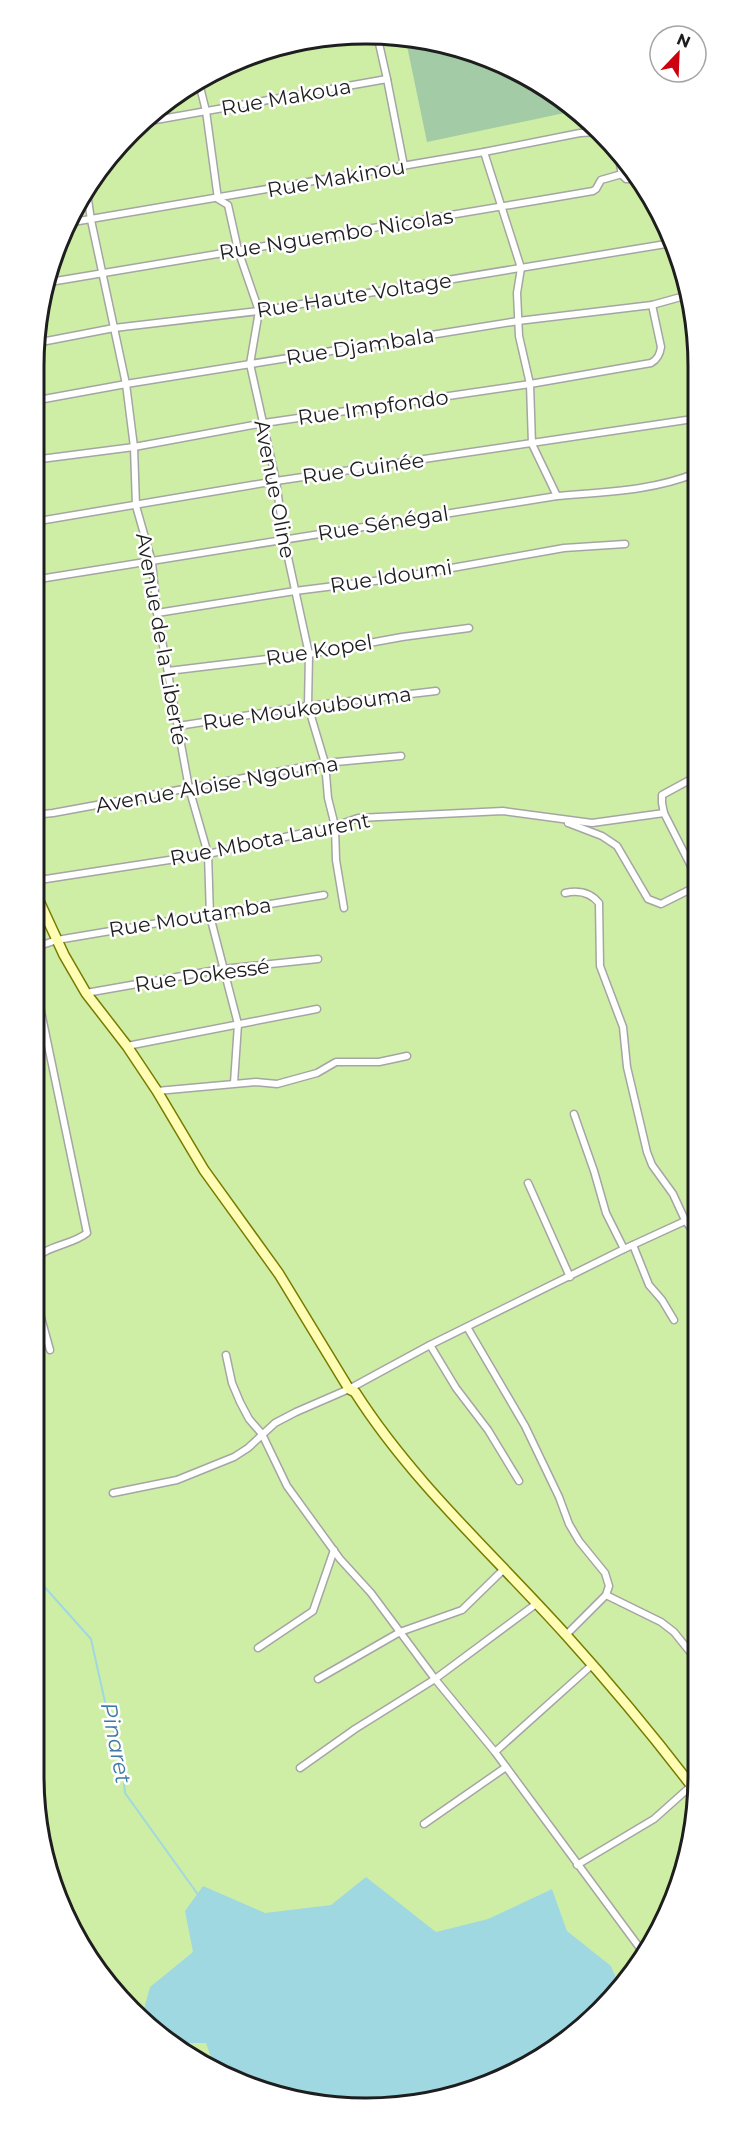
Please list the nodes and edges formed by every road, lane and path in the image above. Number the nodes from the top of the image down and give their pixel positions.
1 (379, 44) edge
2 (387, 79) junction
3 (201, 90) edge
4 (206, 111) junction
5 (157, 121) edge
6 (588, 133) edge
7 (484, 152) junction
8 (404, 166) junction
9 (623, 171) edge
10 (624, 176) joint
11 (218, 199) junction
12 (88, 203) edge
13 (501, 207) junction
14 (91, 220) junction
15 (78, 221) edge
16 (664, 244) edge
17 (238, 250) junction
18 (521, 268) junction
19 (103, 273) junction
20 (55, 281) edge
21 (681, 297) edge
22 (652, 305) junction
23 (259, 311) junction
24 (518, 321) junction
25 (114, 328) junction
26 (44, 341) edge
27 (250, 364) junction
28 (126, 384) junction
29 (530, 384) junction
30 (44, 399) edge
31 (688, 420) edge
32 (264, 423) junction
33 (532, 444) junction
34 (134, 447) junction
35 (44, 459) edge
36 (688, 476) edge
37 (276, 481) junction
38 (556, 496) junction
39 (136, 506) junction
40 (44, 520) edge
41 (284, 539) junction
42 (625, 544) dead end
43 (152, 562) junction
44 (44, 578) edge
45 (295, 591) junction
46 (158, 613) junction
47 (469, 628) dead end
48 (309, 654) junction
49 (168, 670) junction
50 (436, 691) dead end
51 (308, 705) junction
52 (178, 726) junction
53 (401, 756) dead end
54 (326, 763) junction
55 (688, 781) edge
56 (189, 788) junction
57 (664, 813) junction
58 (44, 814) edge
59 (563, 820) junction
60 (335, 826) junction
61 (208, 854) junction
62 (688, 860) edge
63 (44, 879) edge
64 (688, 890) edge
65 (565, 893) dead end
66 (324, 895) dead end
67 (344, 908) dead end
68 (44, 912) edge
69 (210, 915) junction
70 (57, 940) junction
71 (44, 944) edge
72 (318, 959) dead end
73 (222, 969) junction
74 (86, 993) junction
75 (317, 1009) dead end
76 (238, 1024) junction
77 (44, 1026) edge
78 (127, 1046) junction
79 (407, 1056) dead end
80 (234, 1083) junction
81 (157, 1091) junction
82 (574, 1114) dead end
83 (528, 1183) dead end
84 (688, 1219) edge
85 (685, 1220) junction
86 (688, 1224) edge
87 (633, 1245) junction
88 (624, 1249) junction
89 (44, 1252) edge
90 (570, 1277) junction
91 (674, 1320) dead end
92 (466, 1327) junction
93 (44, 1328) edge
94 (430, 1345) junction
95 (50, 1350) dead end
96 (226, 1355) dead end
97 (349, 1389) junction
98 (262, 1434) junction
99 (519, 1481) dead end
100 (113, 1493) dead end
101 (334, 1550) junction
102 (504, 1569) junction
103 (606, 1595) junction
104 (536, 1604) junction
105 (400, 1632) junction
106 (566, 1635) junction
107 (258, 1648) dead end
108 (688, 1649) edge
109 (592, 1665) junction
110 (435, 1679) junction
111 (318, 1680) dead end
112 (495, 1752) junction
113 (506, 1767) junction
114 (300, 1768) dead end
115 (688, 1783) edge
116 (688, 1794) edge
117 (424, 1824) dead end
118 (577, 1865) junction
119 (639, 1947) edge

1 - 2 street
2 - 4 street, Rue Makoua
2 - 8 street
3 - 4 street, Avenue Oline
4 - 5 street, Rue Makoua
4 - 11 street, Avenue Oline
6 - 7 street, Rue Makinou
7 - 8 street, Rue Makinou
7 - 13 street
8 - 11 street, Rue Makinou
9 - 10 street
10 - 13 street, Rue Nguembo Nicolas
11 - 14 street, Rue Makinou
11 - 17 street, Avenue Oline
12 - 14 street, Avenue de la Liberté
13 - 17 street, Rue Nguembo Nicolas
13 - 18 street
14 - 15 street, Rue Makinou
14 - 19 street, Avenue de la Liberté
16 - 18 street, Rue Haute Voltage
17 - 19 street, Rue Nguembo Nicolas
17 - 23 street, Avenue Oline
18 - 23 street, Rue Haute Voltage
18 - 24 street
19 - 20 street, Rue Nguembo Nicolas
19 - 25 street, Avenue de la Liberté
21 - 22 street, Rue Djambala
22 - 24 street, Rue Djambala
22 - 29 street, Rue Impfondo
23 - 25 street, Rue Haute Voltage
23 - 27 street, Avenue Oline
24 - 27 street, Rue Djambala
24 - 29 street
25 - 26 street, Rue Haute Voltage
25 - 28 street, Avenue de la Liberté
27 - 28 street, Rue Djambala
27 - 32 street, Avenue Oline
28 - 30 street, Rue Djambala
28 - 34 street, Avenue de la Liberté
29 - 32 street, Rue Impfondo
29 - 33 street
31 - 33 street, Rue Guinée
32 - 34 street, Rue Impfondo
32 - 37 street, Avenue Oline
33 - 37 street, Rue Guinée
33 - 38 street
34 - 35 street, Rue Impfondo
34 - 39 street, Avenue de la Liberté
36 - 38 street, Rue Sénégal
37 - 39 street, Rue Guinée
37 - 41 street, Avenue Oline
38 - 41 street, Rue Sénégal
39 - 40 street, Rue Guinée
39 - 43 street, Avenue de la Liberté
41 - 43 street, Rue Sénégal
41 - 45 street, Avenue Oline
42 - 45 street, Rue Idoumi
43 - 44 street, Rue Sénégal
43 - 46 street, Avenue de la Liberté
45 - 46 street, Rue Idoumi
45 - 48 street, Avenue Oline
46 - 49 street, Avenue de la Liberté
47 - 48 street, Rue Kopel
48 - 49 street, Rue Kopel
48 - 51 street, Avenue Oline
49 - 52 street, Avenue de la Liberté
50 - 51 street, Rue Moukoubouma
51 - 52 street, Rue Moukoubouma
51 - 54 street, Avenue Oline
52 - 56 street, Avenue de la Liberté
53 - 54 street, Avenue Aloise Ngouma
54 - 56 street, Avenue Aloise Ngouma
54 - 60 street, Avenue Oline
55 - 57 street
56 - 58 street, Avenue Aloise Ngouma
56 - 61 street, Avenue de la Liberté
57 - 59 street, Rue Mbota Laurent
57 - 62 street
59 - 60 street, Rue Mbota Laurent
59 - 64 street
60 - 61 street, Rue Mbota Laurent
60 - 67 street, Avenue Oline
61 - 63 street, Rue Mbota Laurent
61 - 69 street, Avenue de la Liberté
65 - 85 street
66 - 69 street, Rue Moutamba
68 - 70 main road
69 - 70 street, Rue Moutamba
69 - 73 street, Avenue de la Liberté
70 - 71 street, Rue Moutamba
70 - 74 main road
72 - 73 street, Rue Dokessé
73 - 74 street, Rue Dokessé
73 - 76 street, Avenue de la Liberté
74 - 78 main road
75 - 76 street
76 - 78 street
76 - 80 street, Avenue de la Liberté
77 - 89 street
78 - 81 main road
79 - 80 street
80 - 81 street
81 - 97 main road
82 - 88 street
83 - 90 street
84 - 85 street
85 - 86 street
85 - 87 street
87 - 88 street
87 - 91 street
88 - 90 street
90 - 92 street
92 - 94 street
92 - 103 street
93 - 95 street
94 - 97 street
94 - 99 street
96 - 98 street
97 - 98 street
97 - 102 main road
98 - 100 street
98 - 101 street
101 - 105 street
101 - 107 street
102 - 104 main road
102 - 105 street
103 - 106 street
103 - 108 street
104 - 106 main road
104 - 110 street
105 - 110 street
105 - 111 street
106 - 109 main road
109 - 112 street
109 - 115 main road
110 - 112 street
110 - 114 street
112 - 113 street
113 - 117 street
113 - 118 street
116 - 118 street
118 - 119 street

